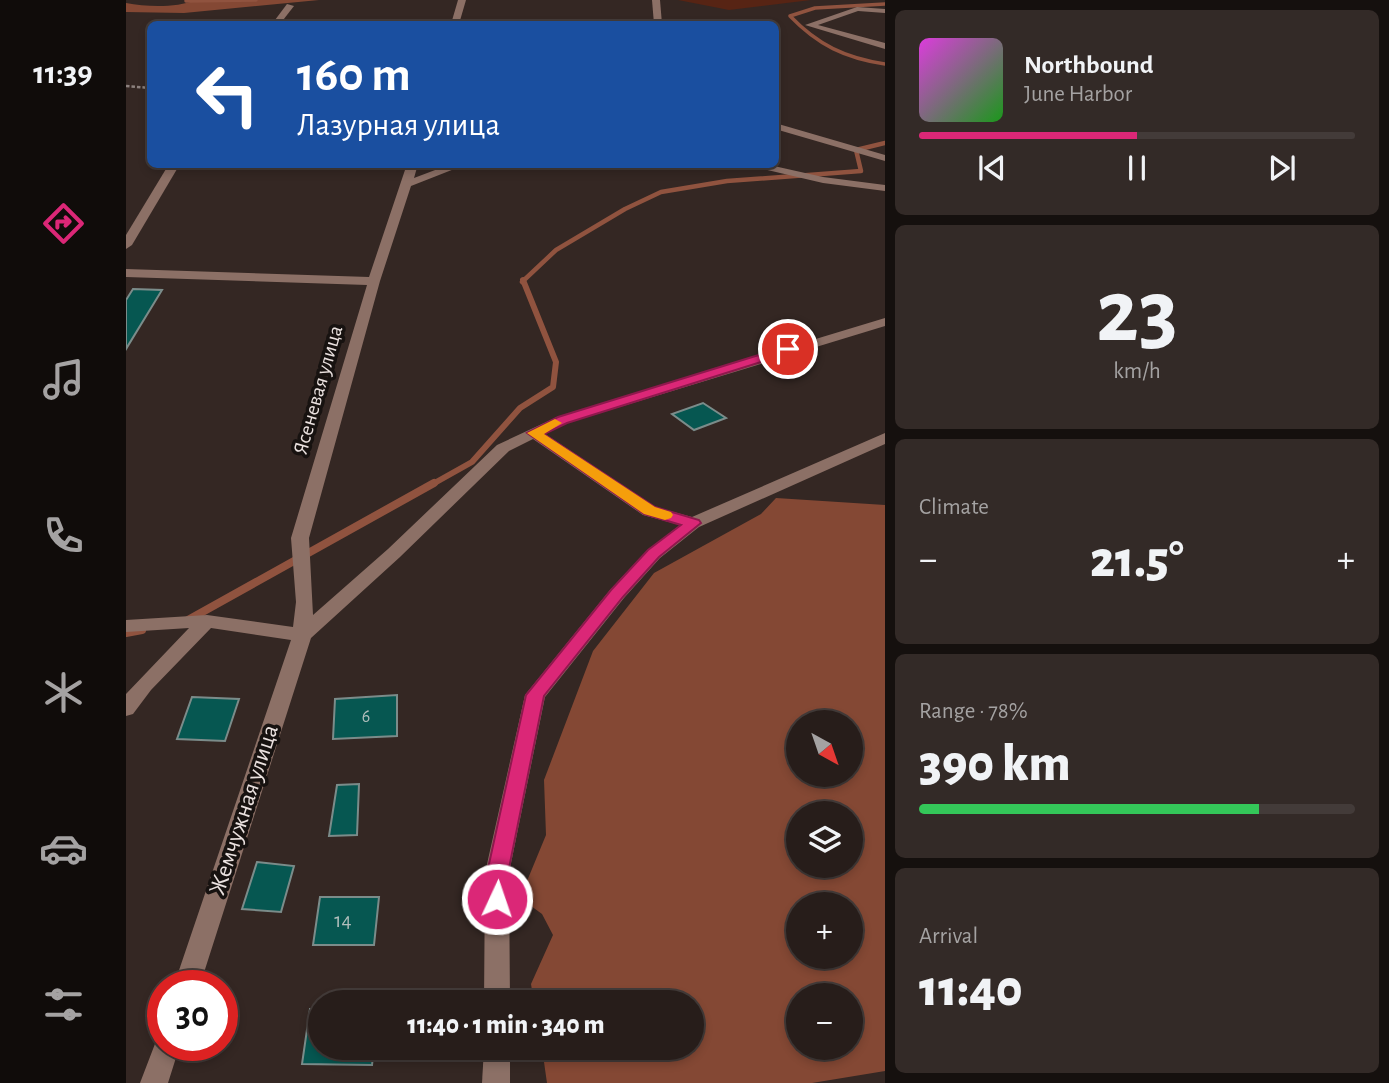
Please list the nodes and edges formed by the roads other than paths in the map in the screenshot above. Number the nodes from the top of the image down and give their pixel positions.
1 (462, 0) edge
2 (656, 0) edge
3 (290, 6) dead end
4 (885, 11) edge
5 (278, 21) edge
6 (456, 21) edge
7 (658, 21) edge
8 (885, 46) edge
9 (779, 127) edge
10 (885, 158) edge
11 (173, 168) edge
12 (412, 168) edge
13 (452, 168) edge
14 (766, 168) edge
15 (407, 184) junction
16 (885, 188) edge
17 (126, 245) edge
18 (126, 273) edge
19 (373, 281) junction
20 (885, 322) edge
21 (534, 433) junction
22 (885, 438) edge
23 (693, 523) junction
24 (208, 621) junction
25 (126, 626) edge
26 (302, 635) junction
27 (126, 709) edge
28 (192, 970) edge
29 (498, 990) edge
30 (497, 1060) edge
31 (162, 1061) edge
32 (155, 1083) edge
33 (496, 1083) edge

1 - 6 street
2 - 7 street
3 - 5 street
4 - 8 street
9 - 10 street
11 - 17 street
12 - 15 street, Ясеневая улица
13 - 15 street
14 - 16 street
15 - 19 street, Ясеневая улица
18 - 19 street
19 - 26 street, Ясеневая улица
20 - 21 street
21 - 23 street
21 - 26 street
22 - 23 street
23 - 29 street
24 - 25 street
24 - 26 street
24 - 27 street
26 - 28 street, Жемчужная улица
30 - 33 street
31 - 32 street

